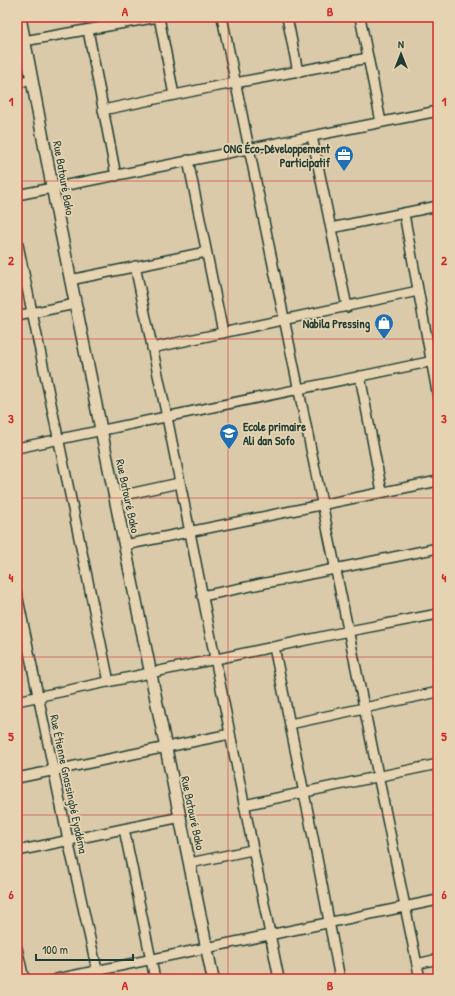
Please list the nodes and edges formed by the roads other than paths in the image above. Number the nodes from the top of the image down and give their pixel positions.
1 (20, 17) edge
2 (159, 17) edge
3 (222, 17) edge
4 (287, 17) edge
5 (360, 17) edge
6 (88, 30) junction
7 (24, 41) junction
8 (368, 58) junction
9 (298, 72) junction
10 (32, 79) junction
11 (17, 83) edge
12 (236, 83) junction
13 (174, 95) junction
14 (103, 110) junction
15 (438, 111) edge
16 (381, 122) junction
17 (312, 136) junction
18 (249, 149) junction
19 (188, 160) junction
20 (116, 176) junction
21 (52, 188) junction
22 (17, 195) edge
23 (438, 206) edge
24 (404, 214) junction
25 (331, 228) junction
26 (17, 240) edge
27 (206, 252) junction
28 (135, 266) junction
29 (70, 280) junction
30 (418, 291) junction
31 (75, 304) junction
32 (347, 307) junction
33 (32, 313) junction
34 (17, 316) edge
35 (284, 320) junction
36 (223, 333) junction
37 (152, 348) junction
38 (434, 361) edge
39 (360, 376) junction
40 (298, 389) junction
41 (438, 397) edge
42 (167, 417) junction
43 (102, 431) junction
44 (58, 440) junction
45 (17, 448) edge
46 (438, 481) edge
47 (180, 483) junction
48 (382, 492) junction
49 (115, 497) junction
50 (322, 504) junction
51 (189, 532) junction
52 (125, 545) junction
53 (438, 548) edge
54 (336, 569) junction
55 (17, 594) edge
56 (202, 596) junction
57 (438, 614) edge
58 (349, 631) junction
59 (21, 634) edge
60 (274, 647) junction
61 (214, 660) junction
62 (151, 673) junction
63 (109, 682) junction
64 (438, 692) edge
65 (39, 697) junction
66 (17, 701) edge
67 (365, 708) junction
68 (290, 724) junction
69 (230, 734) junction
70 (166, 747) junction
71 (438, 764) edge
72 (54, 770) junction
73 (378, 777) junction
74 (17, 778) edge
75 (304, 792) junction
76 (244, 804) junction
77 (181, 817) junction
78 (124, 829) junction
79 (68, 840) junction
80 (252, 850) junction
81 (17, 851) edge
82 (190, 862) junction
83 (438, 900) edge
84 (406, 907) junction
85 (329, 923) junction
86 (270, 936) junction
87 (17, 948) edge
88 (207, 949) junction
89 (438, 959) edge
90 (151, 960) junction
91 (417, 964) junction
92 (98, 975) edge
93 (24, 979) edge
94 (57, 979) edge
95 (155, 979) edge
96 (213, 979) edge
97 (279, 979) edge
98 (340, 979) edge
99 (420, 979) edge

1 - 7 main road, Rue Batouré Bako
2 - 6 street
2 - 13 street
3 - 12 street
4 - 9 street
5 - 8 street
6 - 7 street
6 - 14 street
7 - 10 main road, Rue Batouré Bako
8 - 9 street
8 - 16 street
9 - 12 street
10 - 11 street
10 - 21 main road, Rue Batouré Bako
12 - 13 street
12 - 18 street
13 - 14 street
14 - 20 street
15 - 16 street
16 - 17 street
17 - 18 street
17 - 25 street
18 - 19 street
18 - 35 street
19 - 20 street
19 - 27 street
20 - 21 street
21 - 22 street
21 - 29 main road, Rue Batouré Bako
23 - 24 street
24 - 25 street
24 - 30 street
25 - 32 street
26 - 33 street
27 - 28 street
27 - 36 street
28 - 29 street
28 - 37 street
29 - 31 main road, Rue Batouré Bako
30 - 32 street
30 - 38 street
31 - 33 street
31 - 43 main road, Rue Batouré Bako
32 - 35 street
33 - 34 street
33 - 44 street
35 - 36 street
35 - 40 street
36 - 37 street
37 - 42 street
38 - 39 street
38 - 41 street
39 - 40 street
39 - 48 street
40 - 42 street
40 - 50 street
42 - 43 street
42 - 47 street
43 - 44 street
43 - 49 main road, Rue Batouré Bako
44 - 45 street
44 - 63 street
46 - 48 street
47 - 49 street
47 - 51 street
48 - 50 street
49 - 52 main road, Rue Batouré Bako
50 - 51 street
50 - 54 street
51 - 52 street
51 - 56 street
52 - 62 main road, Rue Batouré Bako
53 - 54 street
54 - 56 street
54 - 58 street
55 - 59 street, Rue Étienne Gnassingbé Eyadéma
56 - 61 street
57 - 58 street
58 - 60 street
58 - 67 street
59 - 65 street, Rue Étienne Gnassingbé Eyadéma
60 - 61 street
60 - 68 street
61 - 62 street
61 - 69 street
62 - 63 street
62 - 70 main road, Rue Batouré Bako
63 - 65 street
64 - 67 street
65 - 66 street
65 - 72 street, Rue Étienne Gnassingbé Eyadéma
67 - 68 street
67 - 73 street
68 - 75 street
69 - 70 street
69 - 76 street
70 - 72 street
70 - 77 main road, Rue Batouré Bako
71 - 73 street
72 - 74 street
72 - 79 street, Rue Étienne Gnassingbé Eyadéma
73 - 75 street
73 - 84 street
75 - 76 street
75 - 85 street
76 - 80 street
77 - 78 street
77 - 82 main road, Rue Batouré Bako
78 - 79 street
78 - 90 street
79 - 81 street
79 - 92 street, Rue Étienne Gnassingbé Eyadéma
80 - 82 street
80 - 86 street
82 - 88 main road, Rue Batouré Bako
83 - 84 street
84 - 85 street
84 - 91 street
85 - 86 street
85 - 98 street
86 - 88 street
86 - 97 street
87 - 93 street
88 - 90 street
88 - 96 main road, Rue Batouré Bako
89 - 91 street
90 - 92 street
90 - 95 street
91 - 99 street
92 - 94 street

